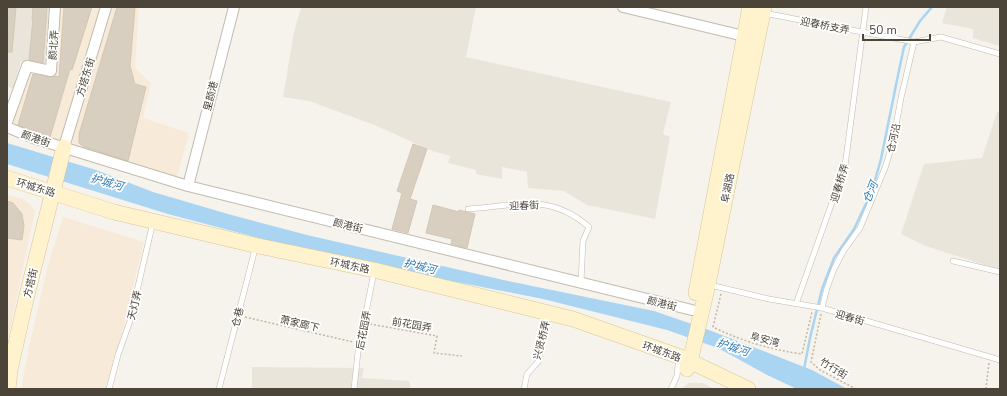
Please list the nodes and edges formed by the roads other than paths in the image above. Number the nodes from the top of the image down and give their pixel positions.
1 (55, 7) edge
2 (106, 7) edge
3 (234, 7) edge
4 (623, 7) edge
5 (866, 7) edge
6 (756, 9) edge
7 (862, 32) junction
8 (744, 36) junction
9 (914, 42) junction
10 (1000, 54) edge
11 (7, 122) edge
12 (7, 127) edge
13 (64, 147) junction
14 (7, 178) edge
15 (188, 186) junction
16 (7, 187) edge
17 (57, 192) junction
18 (468, 209) dead end
19 (152, 224) junction
20 (254, 249) junction
21 (953, 261) dead end
22 (1000, 272) edge
23 (373, 275) junction
24 (580, 282) junction
25 (703, 283) junction
26 (796, 304) junction
27 (822, 308) junction
28 (547, 317) junction
29 (694, 317) junction
30 (685, 360) junction
31 (1000, 360) edge
32 (10, 384) edge
33 (109, 389) edge
34 (219, 389) edge
35 (354, 389) edge
36 (524, 389) edge
37 (671, 389) edge
38 (731, 389) edge
39 (748, 389) edge

1 - 11 street, 颜北弄
2 - 13 street, 方塔东街
3 - 15 street, 里颜港
4 - 8 street
5 - 7 lane, 迎春桥弄
6 - 7 lane, 迎春桥支弄
6 - 8 main road, 阜湖路
6 - 25 main road, 阜湖路
7 - 9 lane, 迎春桥支弄
7 - 26 lane, 迎春桥弄
8 - 25 main road, 阜湖路
9 - 10 lane
9 - 27 lane, 仓河沿
12 - 13 street, 颜港街
13 - 15 street, 颜港街
13 - 17 main road, 方塔街
14 - 17 main road, 环城东路
15 - 24 street, 颜港街
16 - 17 main road, 环城东路
17 - 19 main road, 环城东路
17 - 32 main road, 方塔街
18 - 24 lane, 迎春街
19 - 20 main road, 环城东路
19 - 33 lane, 天灯弄
20 - 23 main road, 环城东路
20 - 34 lane, 仓巷
21 - 22 lane
23 - 28 main road, 环城东路
23 - 35 lane, 后花园弄
24 - 29 street, 颜港街
25 - 26 lane, 迎春街
25 - 29 main road, 阜湖路
26 - 27 lane, 迎春街
27 - 31 lane, 迎春街
28 - 30 main road, 环城东路
28 - 36 lane, 兴贤桥弄
29 - 30 main road, 阜湖路
30 - 37 lane
30 - 38 main road
30 - 39 main road

